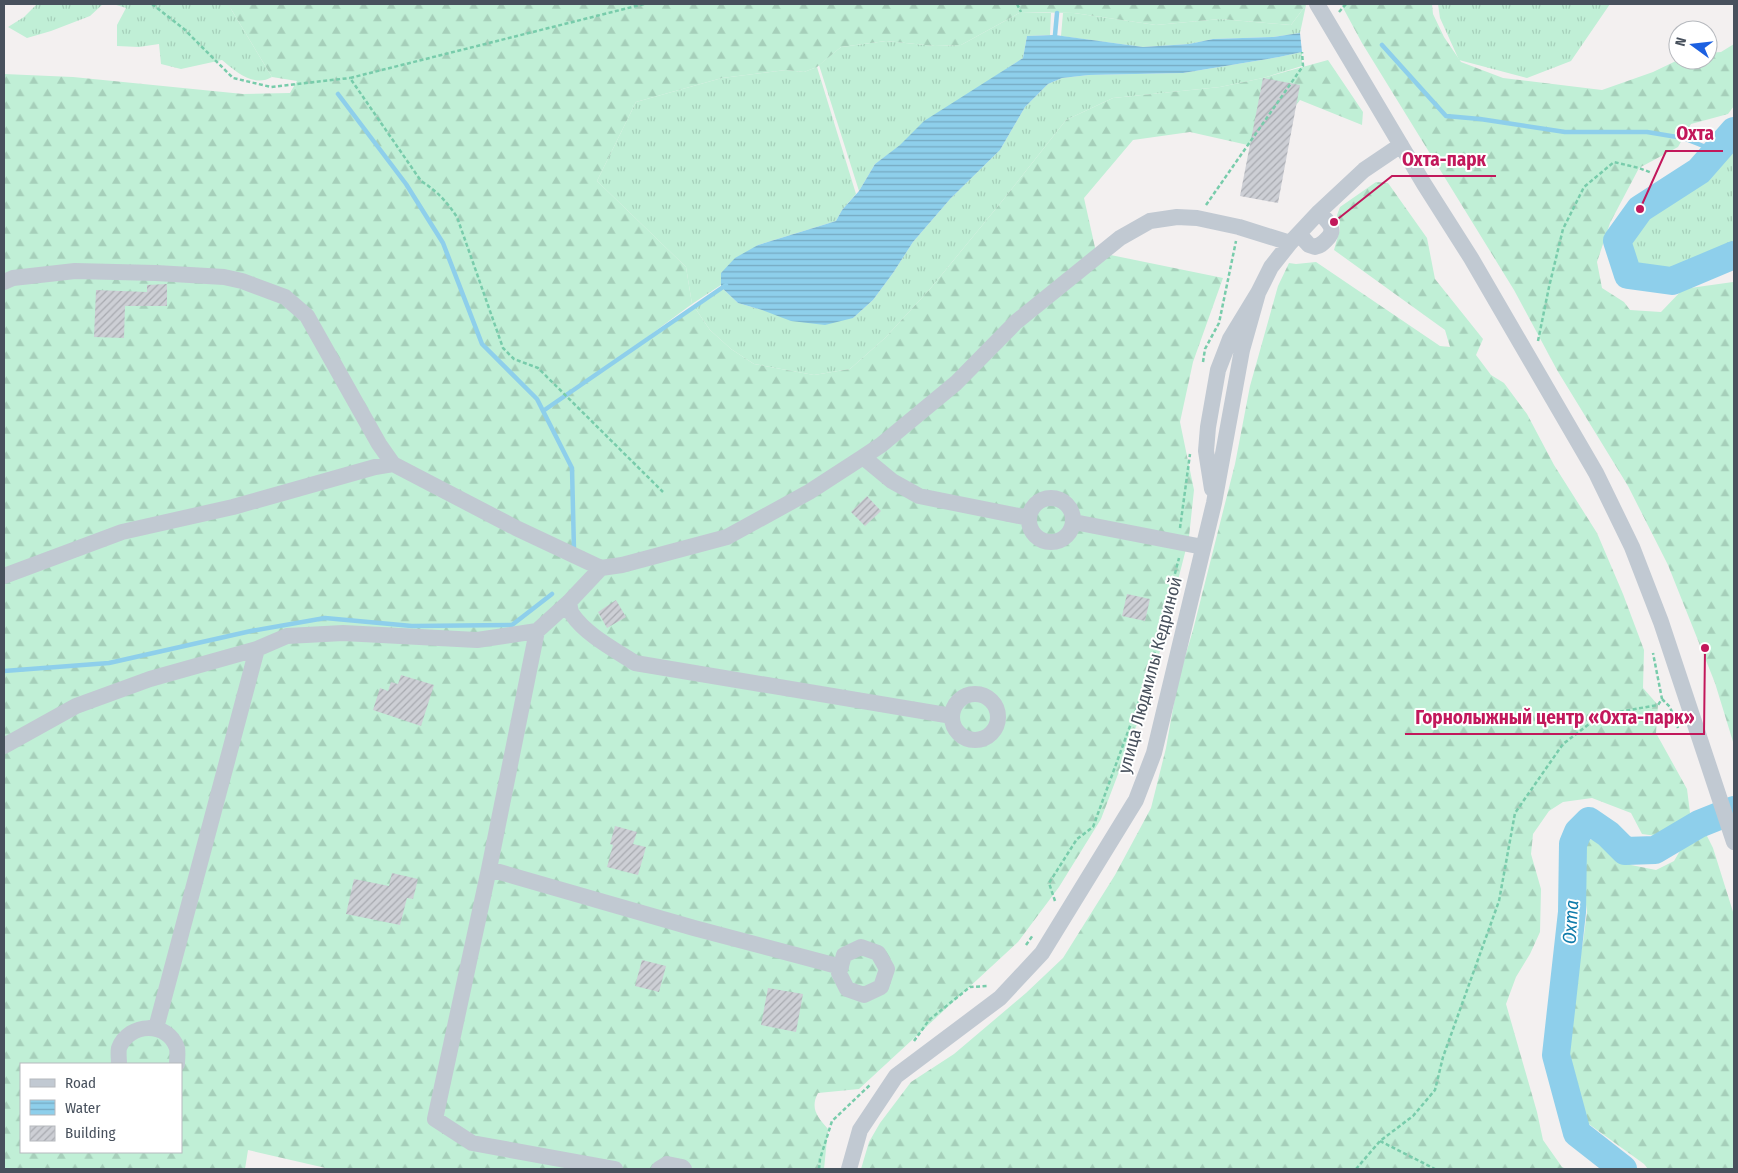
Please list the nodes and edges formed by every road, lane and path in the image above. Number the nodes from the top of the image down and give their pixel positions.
1 (152, 4) edge
2 (644, 4) edge
3 (1017, 4) edge
4 (1317, 4) edge
5 (1021, 12) dead end
6 (1302, 52) dead end
7 (350, 78) junction
8 (1401, 145) junction
9 (1652, 173) dead end
10 (1319, 212) junction
11 (1197, 218) junction
12 (1239, 227) junction
13 (1295, 238) junction
14 (4, 282) edge
15 (1538, 343) dead end
16 (1202, 368) dead end
17 (1191, 446) dead end
18 (863, 457) junction
19 (393, 464) junction
20 (663, 492) dead end
21 (1029, 518) junction
22 (1074, 522) junction
23 (1183, 543) junction
24 (1203, 547) junction
25 (601, 568) junction
26 (4, 576) edge
27 (569, 602) junction
28 (537, 630) junction
29 (257, 649) junction
30 (1658, 705) dead end
31 (952, 716) dead end
32 (5, 749) edge
33 (1734, 842) edge
34 (489, 870) junction
35 (1050, 908) dead end
36 (1036, 931) dead end
37 (1026, 946) dead end
38 (841, 967) dead end
39 (994, 980) dead end
40 (156, 1028) junction
41 (911, 1046) dead end
42 (119, 1063) edge
43 (177, 1063) edge
44 (875, 1080) dead end
45 (1380, 1141) junction
46 (615, 1169) edge
47 (659, 1169) edge
48 (684, 1169) edge
49 (819, 1169) edge
50 (849, 1169) edge
51 (1356, 1169) edge
52 (1435, 1169) edge

1 - 7 path
2 - 7 path
3 - 5 path
4 - 8 street
6 - 11 path
7 - 20 path
8 - 10 street, улица Людмилы Кедриной
8 - 33 street
9 - 15 path
10 - 13 street, улица Людмилы Кедриной
10 - 13 street
11 - 12 street
11 - 18 street
12 - 13 street
12 - 16 path
13 - 24 street, улица Людмилы Кедриной
14 - 19 street
17 - 23 path
18 - 21 street
18 - 25 street
19 - 25 street
19 - 26 street
21 - 22 street
21 - 22 street
22 - 23 street
23 - 24 street
23 - 35 path
24 - 50 street, улица Людмилы Кедриной
25 - 27 street
27 - 28 street
27 - 31 street
28 - 29 street
28 - 34 street
29 - 32 street
29 - 40 street
30 - 45 path
34 - 38 street
34 - 46 street
36 - 37 path
39 - 41 path
40 - 42 street
40 - 43 street
44 - 49 path
45 - 51 path
45 - 52 path
47 - 48 street

